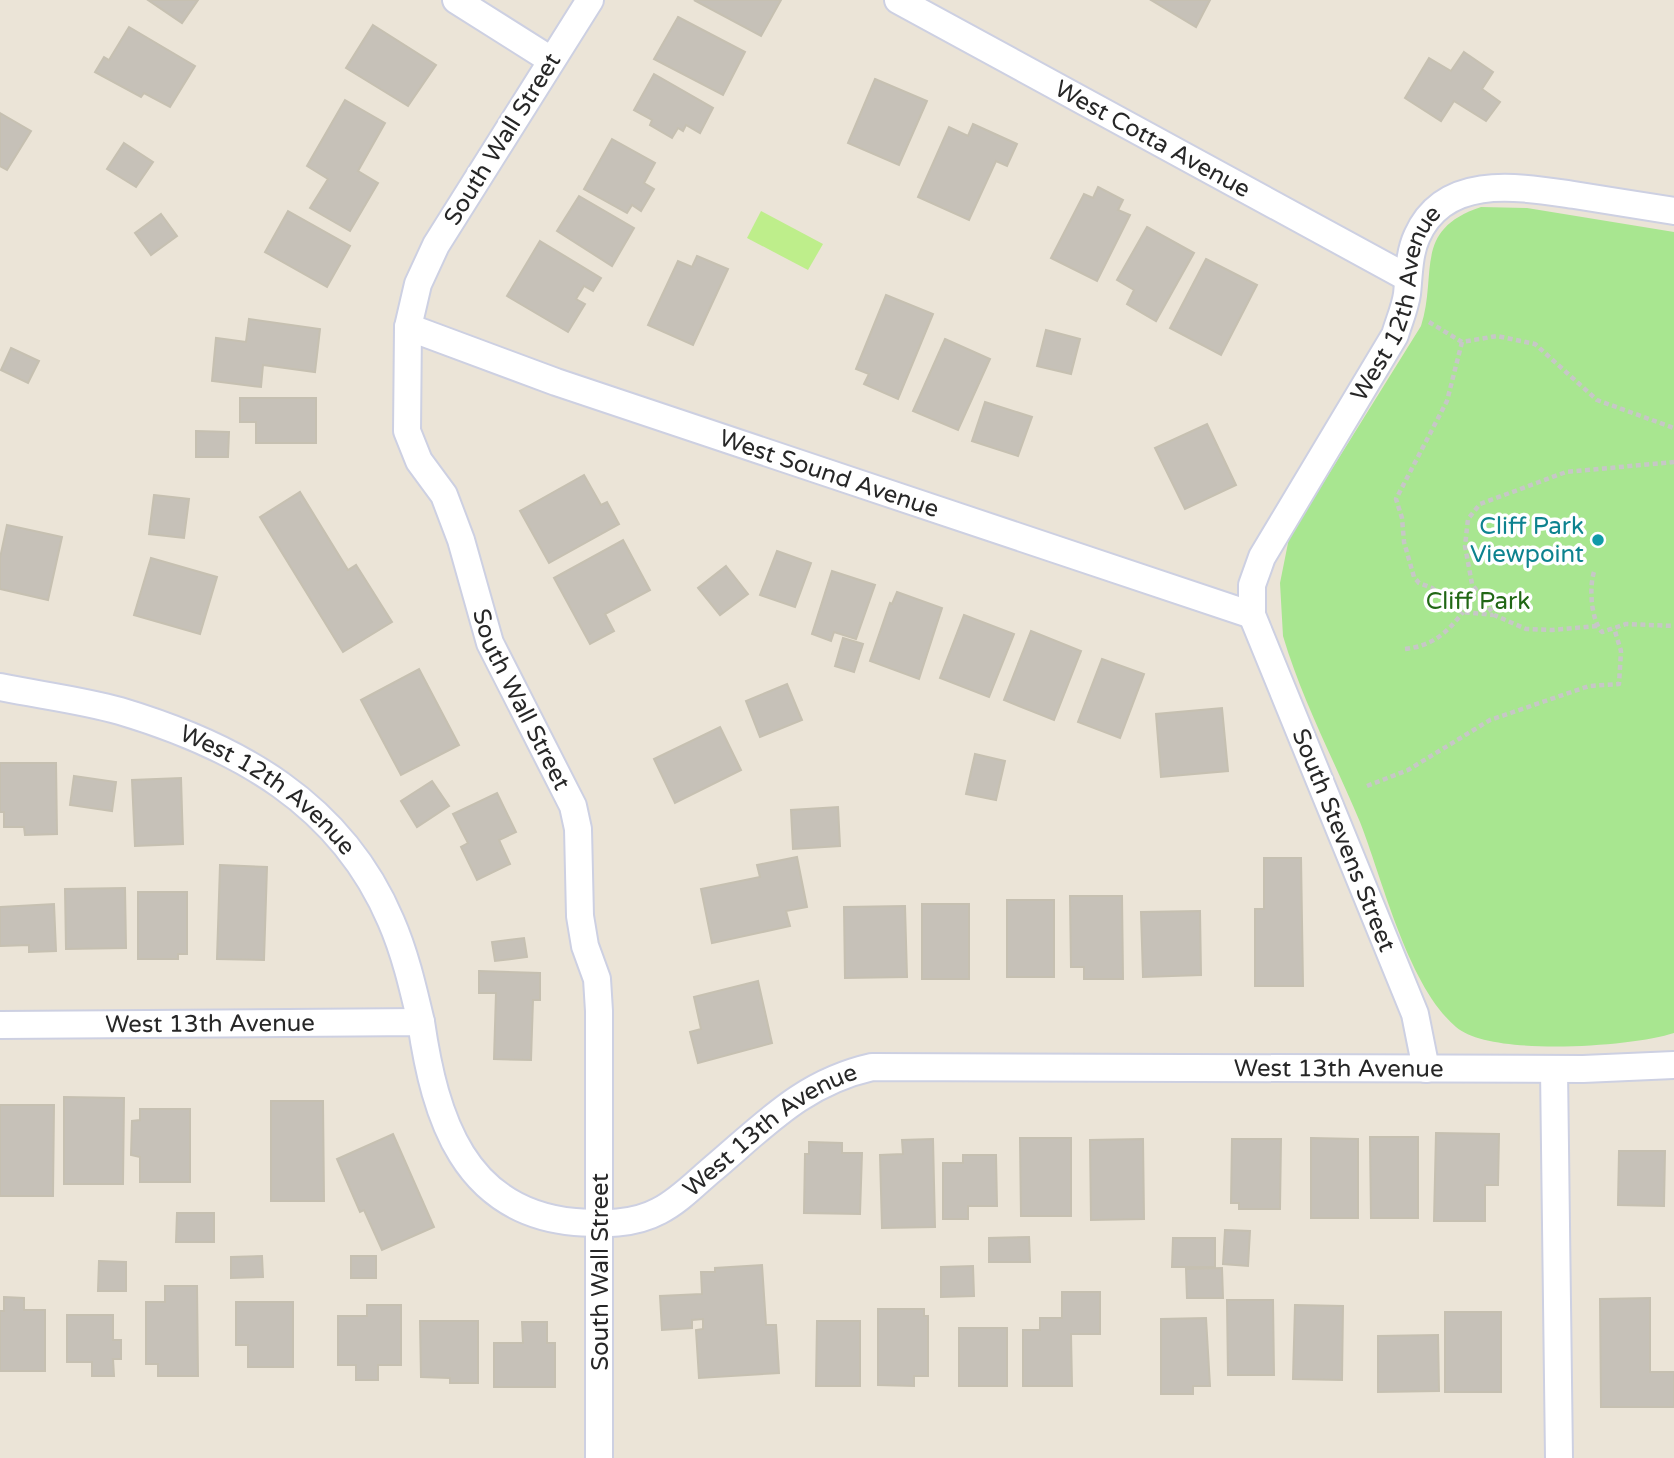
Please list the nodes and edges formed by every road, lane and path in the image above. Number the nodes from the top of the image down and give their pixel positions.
1 (456, 0) edge
2 (590, 0) edge
3 (898, 0) edge
4 (551, 60) junction
5 (1674, 211) edge
6 (1408, 278) junction
7 (1427, 321) dead end
8 (408, 327) junction
9 (1462, 342) junction
10 (1674, 428) edge
11 (1674, 462) edge
12 (1594, 572) dead end
13 (1462, 612) junction
14 (1252, 615) junction
15 (1494, 615) junction
16 (1597, 626) junction
17 (1674, 626) edge
18 (1614, 628) junction
19 (1405, 649) dead end
20 (0, 687) edge
21 (1367, 786) dead end
22 (421, 1022) junction
23 (0, 1025) edge
24 (1674, 1065) edge
25 (1426, 1069) junction
26 (1554, 1069) junction
27 (600, 1224) junction
28 (600, 1458) edge
29 (1559, 1458) edge

1 - 4 street
2 - 4 street, South Wall Street
3 - 6 street, West Cotta Avenue
4 - 8 street, South Wall Street
5 - 6 street, West 12th Avenue
6 - 14 street, West 12th Avenue
7 - 9 path
8 - 14 street, West Sound Avenue
8 - 27 street, South Wall Street
9 - 10 path
9 - 13 path
11 - 15 path
12 - 16 path
13 - 15 path
13 - 19 path
14 - 25 street, South Stevens Street
15 - 16 path
16 - 18 path
17 - 18 path
18 - 21 path
20 - 22 street, West 12th Avenue
22 - 23 street, West 13th Avenue
22 - 27 street, West 13th Avenue
24 - 26 street, West 13th Avenue
25 - 26 street, West 13th Avenue
25 - 27 street, West 13th Avenue
26 - 29 street
27 - 28 street, South Wall Street

